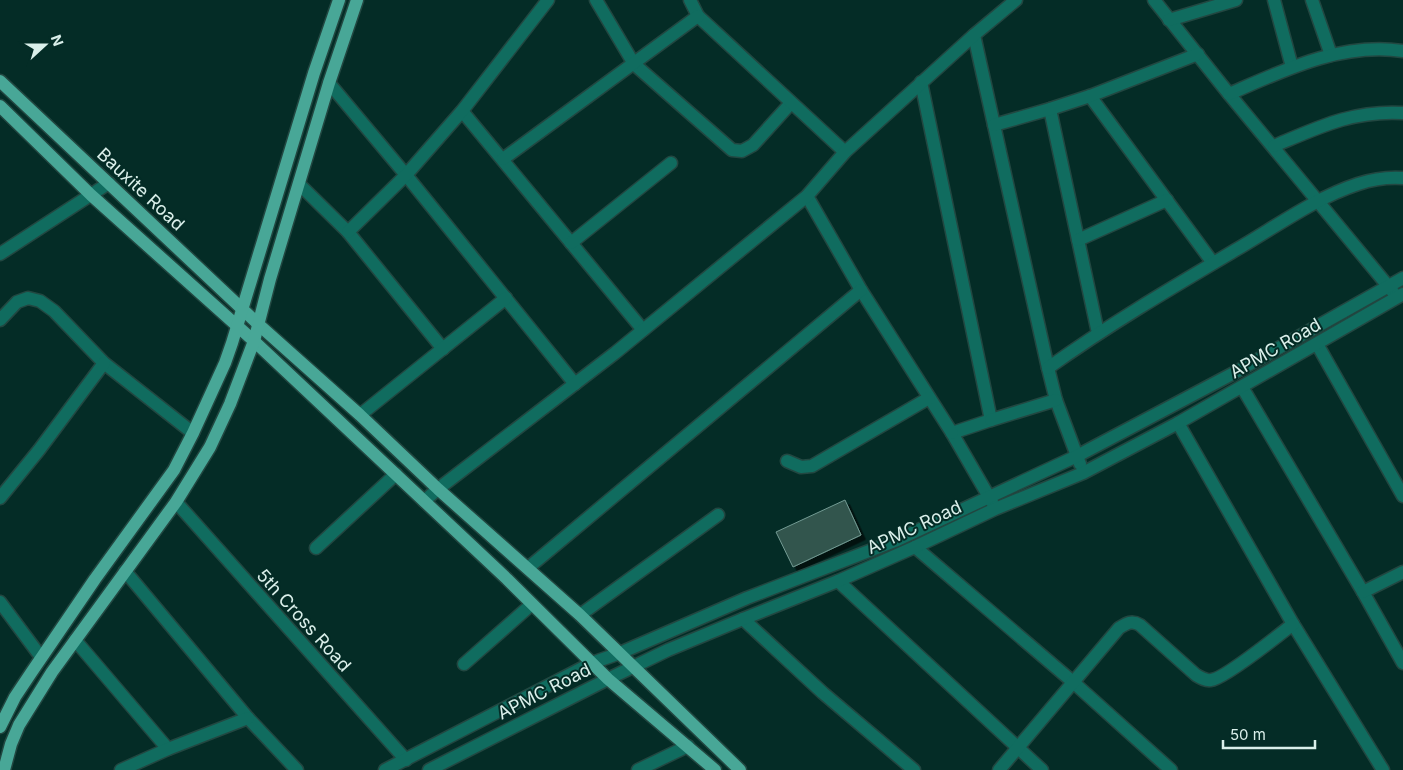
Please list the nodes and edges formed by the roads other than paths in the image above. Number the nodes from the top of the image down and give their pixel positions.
1 (339, 0) edge
2 (357, 0) edge
3 (548, 0) edge
4 (596, 0) edge
5 (690, 0) edge
6 (1016, 0) edge
7 (1154, 0) edge
8 (1236, 0) edge
9 (1274, 0) edge
10 (1312, 0) edge
11 (698, 16) junction
12 (1169, 20) junction
13 (974, 35) junction
14 (1403, 51) edge
15 (1198, 54) junction
16 (1331, 55) junction
17 (634, 64) junction
18 (1292, 66) junction
19 (0, 80) edge
20 (921, 82) junction
21 (329, 83) junction
22 (1229, 94) junction
23 (1090, 96) junction
24 (791, 103) junction
25 (0, 106) edge
26 (1050, 109) junction
27 (462, 111) junction
28 (1403, 112) edge
29 (994, 124) junction
30 (1274, 146) junction
31 (845, 152) junction
32 (503, 159) junction
33 (671, 163) dead end
34 (406, 175) junction
35 (1403, 178) edge
36 (109, 183) junction
37 (299, 184) junction
38 (91, 195) junction
39 (807, 196) junction
40 (1167, 200) junction
41 (1319, 201) junction
42 (348, 232) junction
43 (1078, 240) junction
44 (571, 243) junction
45 (0, 254) edge
46 (1213, 263) junction
47 (1403, 278) edge
48 (1389, 286) junction
49 (861, 290) junction
50 (1400, 296) edge
51 (506, 298) junction
52 (242, 308) junction
53 (0, 320) edge
54 (258, 324) junction
55 (237, 326) junction
56 (643, 330) junction
57 (1098, 333) junction
58 (254, 341) junction
59 (1317, 344) junction
60 (443, 349) junction
61 (104, 363) junction
62 (1048, 368) junction
63 (575, 384) junction
64 (1242, 387) junction
65 (929, 398) junction
66 (1056, 400) junction
67 (360, 415) junction
68 (991, 420) junction
69 (1178, 423) junction
70 (193, 433) junction
71 (952, 433) junction
72 (1077, 456) junction
73 (787, 461) dead end
74 (1083, 473) junction
75 (396, 474) junction
76 (438, 488) junction
77 (989, 496) junction
78 (1403, 496) edge
79 (0, 498) edge
80 (424, 501) junction
81 (176, 502) junction
82 (995, 509) junction
83 (718, 515) dead end
84 (915, 547) junction
85 (316, 548) dead end
86 (528, 568) junction
87 (125, 571) junction
88 (1403, 572) edge
89 (838, 581) junction
90 (1363, 592) junction
91 (0, 602) edge
92 (532, 604) junction
93 (580, 615) junction
94 (743, 618) junction
95 (1292, 624) junction
96 (74, 640) junction
97 (620, 653) junction
98 (41, 657) junction
99 (592, 663) junction
100 (1403, 663) edge
101 (464, 664) dead end
102 (634, 667) junction
103 (608, 679) junction
104 (1072, 682) junction
105 (248, 718) junction
106 (0, 727) edge
107 (688, 746) junction
108 (1017, 747) junction
109 (168, 749) junction
110 (406, 760) junction
111 (4, 770) edge
112 (121, 770) edge
113 (297, 770) edge
114 (384, 770) edge
115 (429, 770) edge
116 (638, 770) edge
117 (715, 770) edge
118 (740, 770) edge
119 (914, 770) edge
120 (999, 770) edge
121 (1042, 770) edge
122 (1171, 770) edge
123 (1383, 770) edge

1 - 52 main road
2 - 21 main road
3 - 27 street
4 - 17 street
5 - 11 street
6 - 13 street
7 - 12 street
8 - 12 street
9 - 18 street
10 - 16 street
11 - 17 street
11 - 24 street
12 - 15 street
13 - 20 street
13 - 29 street
14 - 16 street
15 - 22 street
15 - 23 street
16 - 18 street
17 - 24 street
17 - 32 street
18 - 22 street
19 - 36 main road, Bauxite Road
20 - 31 street
20 - 68 street
21 - 34 street
21 - 37 main road
22 - 30 street
23 - 26 street
23 - 40 street
24 - 31 street
25 - 38 main road
26 - 29 street
26 - 43 street
27 - 32 street
27 - 34 street
28 - 30 street
29 - 62 street
30 - 41 street
31 - 39 street
32 - 44 street
33 - 44 street
34 - 42 street
34 - 51 street
35 - 41 street
36 - 38 street
36 - 52 main road, Bauxite Road
37 - 42 street
37 - 54 main road
38 - 45 street
38 - 55 main road
39 - 49 street
39 - 56 street
40 - 43 street
40 - 46 street
41 - 46 street
41 - 48 street
42 - 60 street
43 - 57 street
44 - 56 street
46 - 57 street
47 - 48 street, APMC Road
48 - 50 street
48 - 72 street, APMC Road
49 - 65 street
49 - 86 street
50 - 59 street, APMC Road
51 - 60 street
51 - 63 street
52 - 54 main road, Bauxite Road
52 - 55 main road
53 - 61 street
54 - 58 main road
54 - 67 main road, Bauxite Road
55 - 58 main road
55 - 70 main road
56 - 63 street
57 - 62 street
58 - 75 main road
58 - 81 main road
59 - 64 street, APMC Road
59 - 78 street
60 - 67 street
61 - 70 street
61 - 79 street
62 - 66 street
63 - 76 street
64 - 69 street, APMC Road
64 - 90 street
65 - 71 street
65 - 73 street
66 - 68 street
66 - 72 street
67 - 76 main road, Bauxite Road
68 - 71 street
69 - 74 street, APMC Road
69 - 95 street
70 - 98 main road
71 - 77 street
72 - 74 street
72 - 77 street, APMC Road
74 - 82 street, APMC Road
75 - 80 main road
75 - 85 street
76 - 80 street
76 - 86 main road, Bauxite Road
77 - 82 street
77 - 97 street, APMC Road
80 - 92 main road
81 - 87 main road
81 - 110 street, 5th Cross Road
82 - 84 street, APMC Road
83 - 93 street
84 - 89 street, APMC Road
84 - 104 street
86 - 93 main road, Bauxite Road
87 - 96 main road
87 - 105 street
88 - 90 street
89 - 94 street, APMC Road
89 - 108 street
90 - 100 street
91 - 98 street
92 - 99 main road
92 - 101 street
93 - 97 main road, Bauxite Road
94 - 102 street, APMC Road
94 - 119 street
95 - 104 street
95 - 123 street
96 - 109 street
96 - 111 main road
97 - 99 street, APMC Road
97 - 102 main road, Bauxite Road
98 - 106 main road
99 - 103 main road
99 - 110 street, APMC Road
102 - 103 street, APMC Road
102 - 118 main road, Bauxite Road
103 - 107 main road
103 - 115 street, APMC Road
104 - 108 street
104 - 122 street
105 - 109 street
105 - 113 street
107 - 116 street
107 - 117 main road
108 - 120 street
108 - 121 street
109 - 112 street
110 - 114 street, APMC Road

